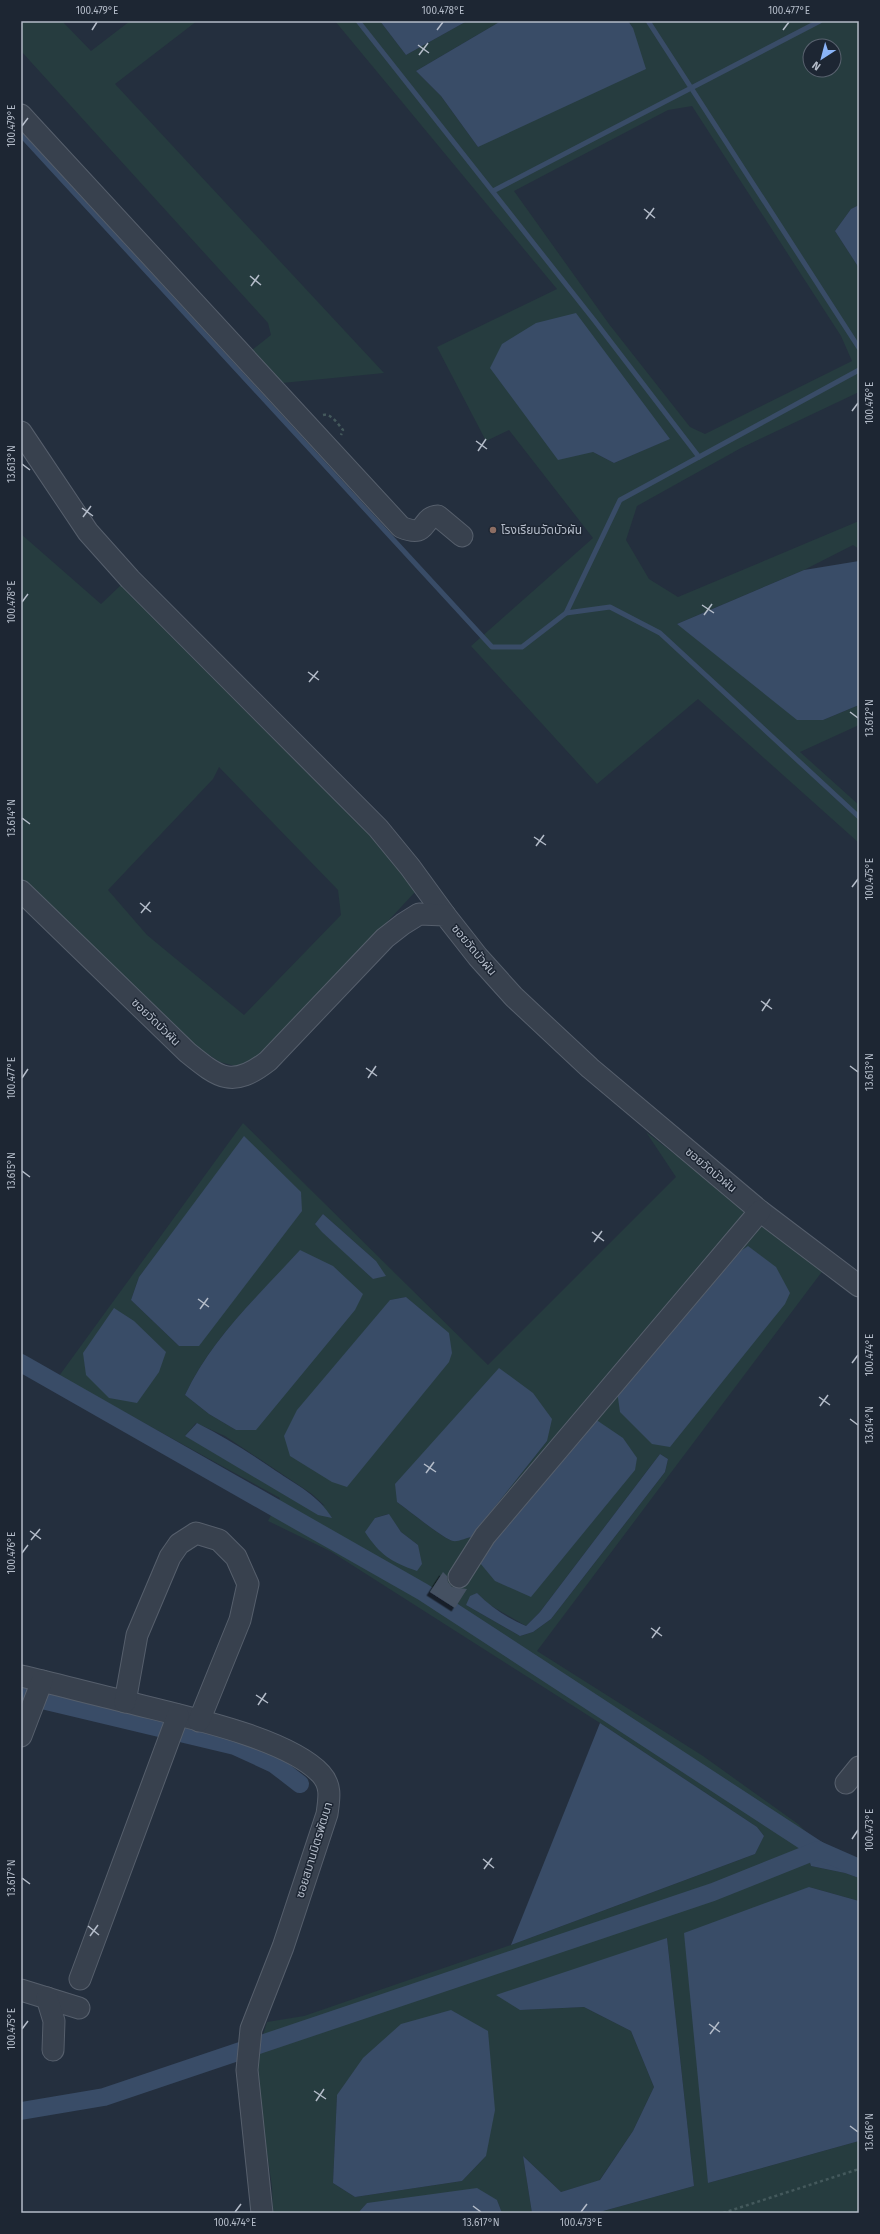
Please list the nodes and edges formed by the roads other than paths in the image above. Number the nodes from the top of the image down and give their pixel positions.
1 (21, 115) edge
2 (21, 432) edge
3 (462, 536) dead end
4 (21, 891) edge
5 (445, 915) junction
6 (760, 1211) junction
7 (859, 1286) edge
8 (459, 1578) dead end
9 (21, 1676) edge
10 (42, 1681) junction
11 (125, 1702) junction
12 (178, 1715) junction
13 (199, 1721) junction
14 (21, 1736) edge
15 (859, 1767) edge
16 (846, 1784) dead end
17 (80, 1979) dead end
18 (21, 1990) edge
19 (47, 1998) junction
20 (78, 2008) dead end
21 (53, 2050) dead end
22 (262, 2213) edge

1 - 3 street
2 - 5 street
4 - 5 street, ซอยวัดบัวผัน
5 - 6 street, ซอยวัดบัวผัน
6 - 7 street, ซอยวัดบัวผัน
6 - 8 street
9 - 10 street, ซอยสมานมิตรพัฒนา
10 - 11 street, ซอยสมานมิตรพัฒนา
10 - 14 street
11 - 12 street, ซอยสมานมิตรพัฒนา
11 - 13 street
12 - 13 street, ซอยสมานมิตรพัฒนา
12 - 17 street
13 - 22 street, ซอยสมานมิตรพัฒนา
15 - 16 street
18 - 19 street
19 - 20 street
19 - 21 street

